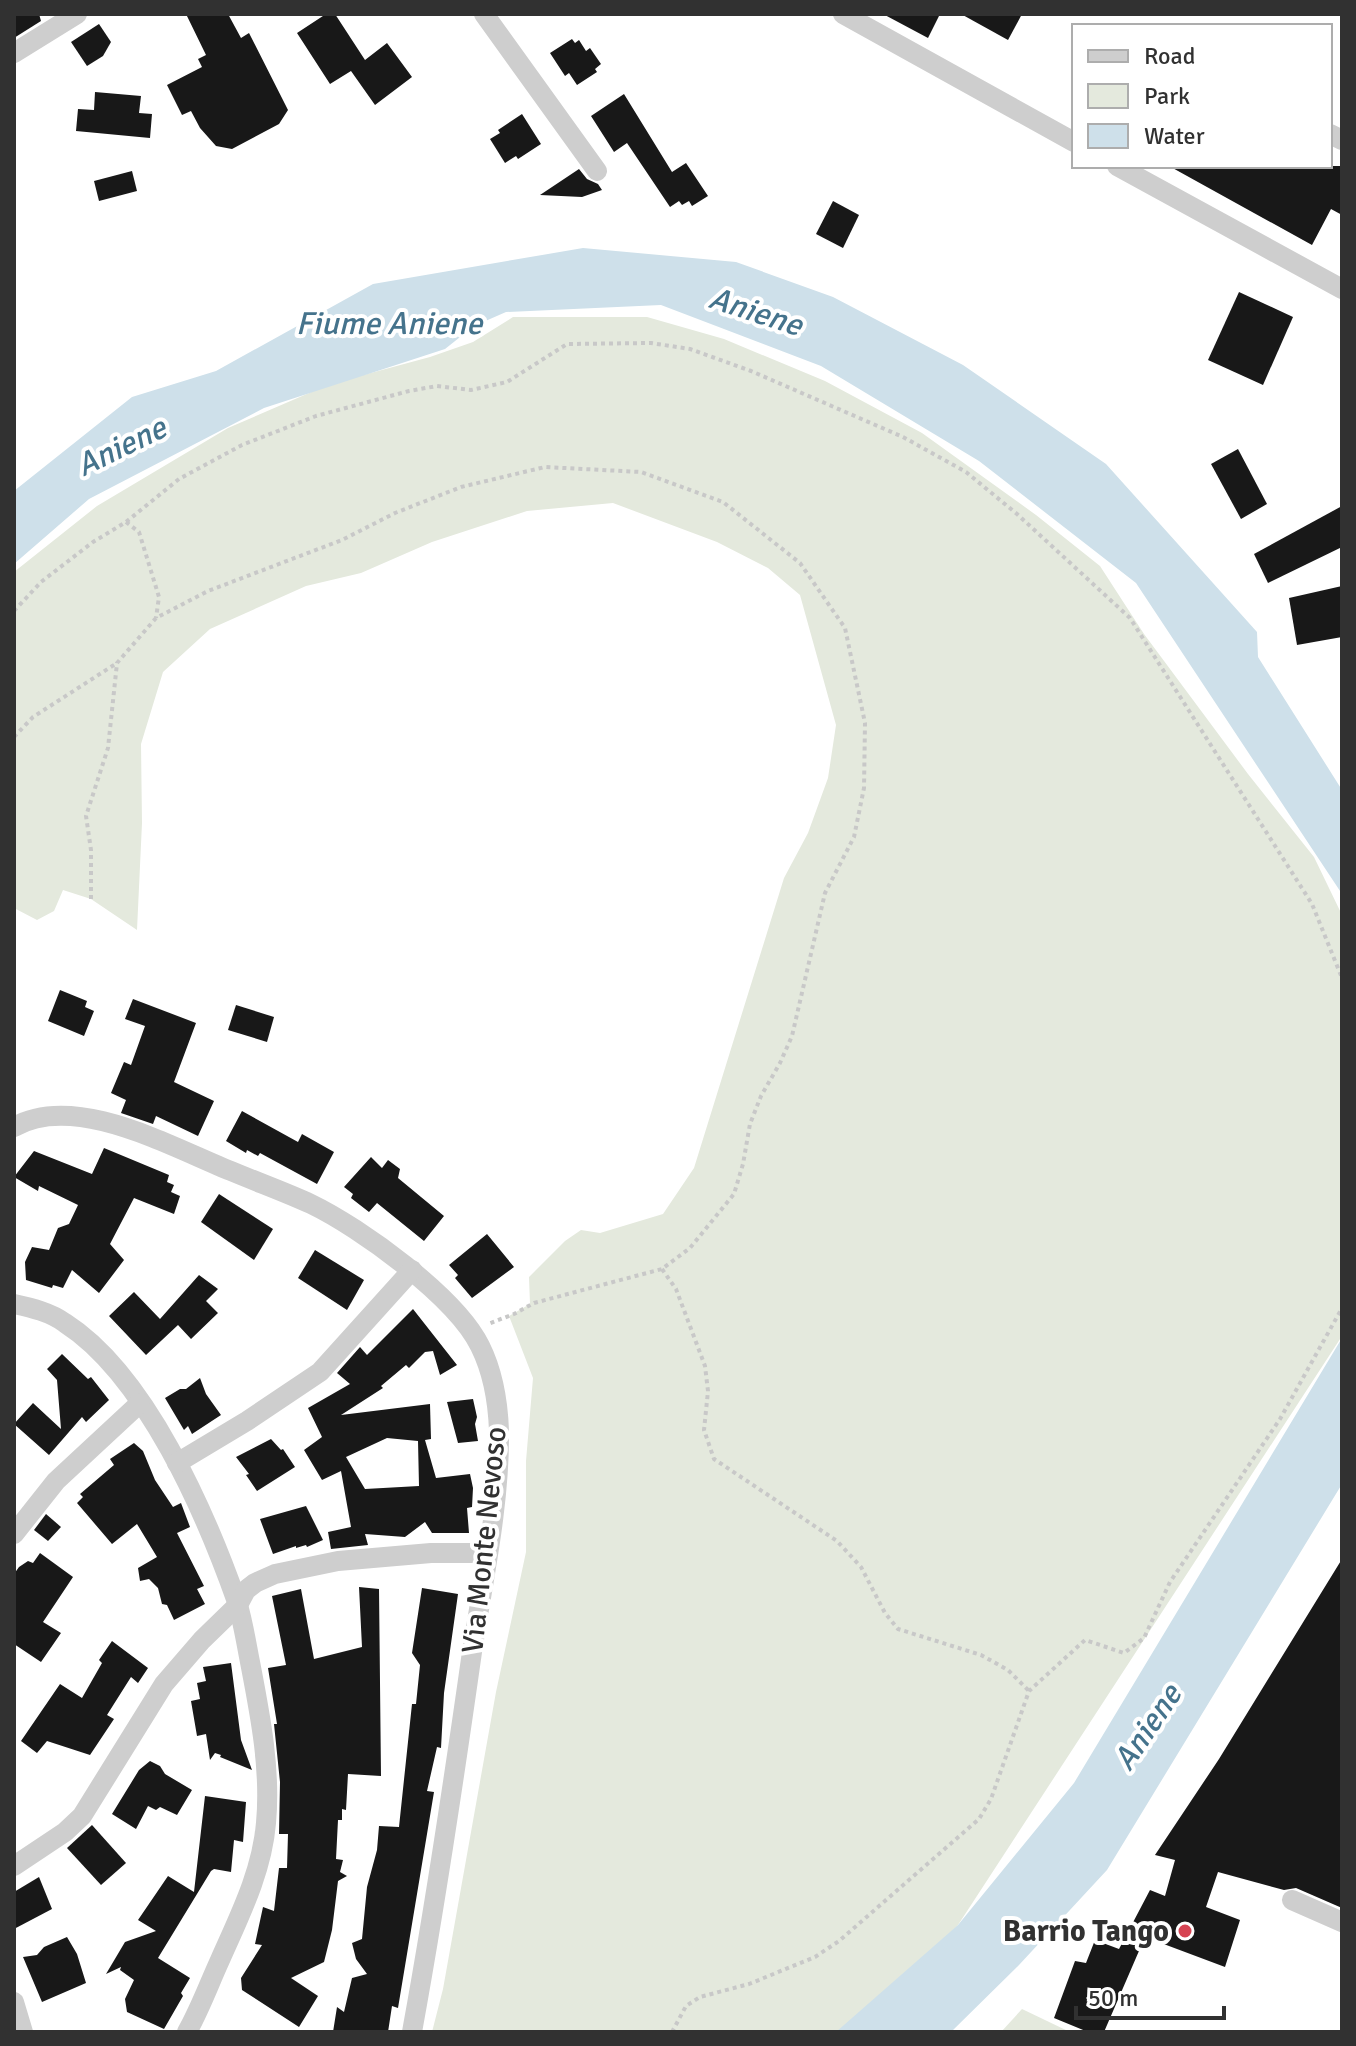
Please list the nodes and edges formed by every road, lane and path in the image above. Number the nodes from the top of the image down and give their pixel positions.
1 (77, 14) edge
2 (484, 14) edge
3 (843, 14) edge
4 (14, 53) edge
5 (1072, 141) edge
6 (1121, 168) edge
7 (597, 171) dead end
8 (1342, 289) edge
9 (126, 522) junction
10 (14, 611) edge
11 (156, 618) junction
12 (117, 663) junction
13 (14, 737) edge
14 (91, 899) dead end
15 (1342, 978) edge
16 (14, 1127) edge
17 (662, 1269) junction
18 (412, 1270) junction
19 (14, 1304) edge
20 (1342, 1308) edge
21 (471, 1330) junction
22 (140, 1403) junction
23 (177, 1463) junction
24 (14, 1534) edge
25 (487, 1553) junction
26 (238, 1605) junction
27 (1029, 1691) junction
28 (14, 1866) edge
29 (1292, 1900) dead end
30 (1342, 1922) edge
31 (14, 2002) edge
32 (23, 2032) edge
33 (187, 2032) edge
34 (412, 2032) edge
35 (672, 2032) edge

1 - 4 street
2 - 7 street
3 - 5 street
6 - 8 street
9 - 10 path
9 - 11 path
9 - 15 path
11 - 12 path
11 - 17 path
12 - 13 path
12 - 14 path
16 - 18 street, Via Monte Nevoso
17 - 21 path
17 - 27 path
18 - 21 street, Via Monte Nevoso
18 - 23 street
19 - 22 street
20 - 27 path
21 - 25 street, Via Monte Nevoso
22 - 23 street
22 - 24 street
23 - 26 street
25 - 26 street
25 - 34 street, Via Monte Nevoso
26 - 28 street
26 - 33 street
27 - 35 path
29 - 30 street
31 - 32 street

